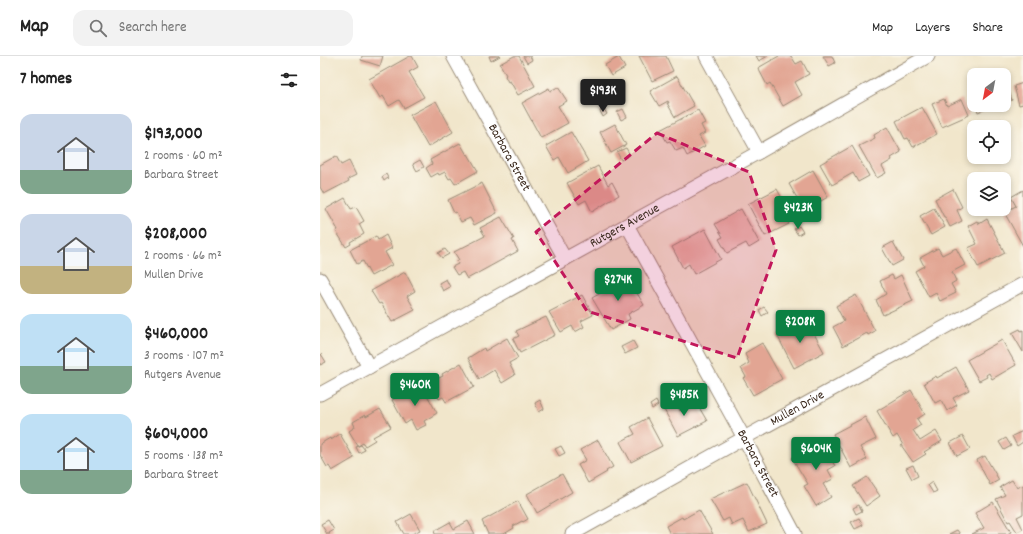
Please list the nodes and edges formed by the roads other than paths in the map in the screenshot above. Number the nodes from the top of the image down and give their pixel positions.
1 (453, 56) edge
2 (706, 56) edge
3 (928, 56) edge
4 (759, 152) junction
5 (626, 225) junction
6 (565, 259) junction
7 (320, 279) edge
8 (1023, 284) edge
9 (369, 367) junction
10 (320, 394) edge
11 (744, 438) junction
12 (572, 534) edge
13 (795, 534) edge

1 - 6 street, Barbara Street
2 - 4 street
3 - 4 street, Rutgers Avenue
4 - 5 street, Rutgers Avenue
5 - 6 street, Rutgers Avenue
5 - 11 street, Barbara Street
6 - 9 street, Rutgers Avenue
7 - 9 street
8 - 11 street, Mullen Drive
9 - 10 street, Rutgers Avenue
11 - 12 street, Mullen Drive
11 - 13 street, Barbara Street

